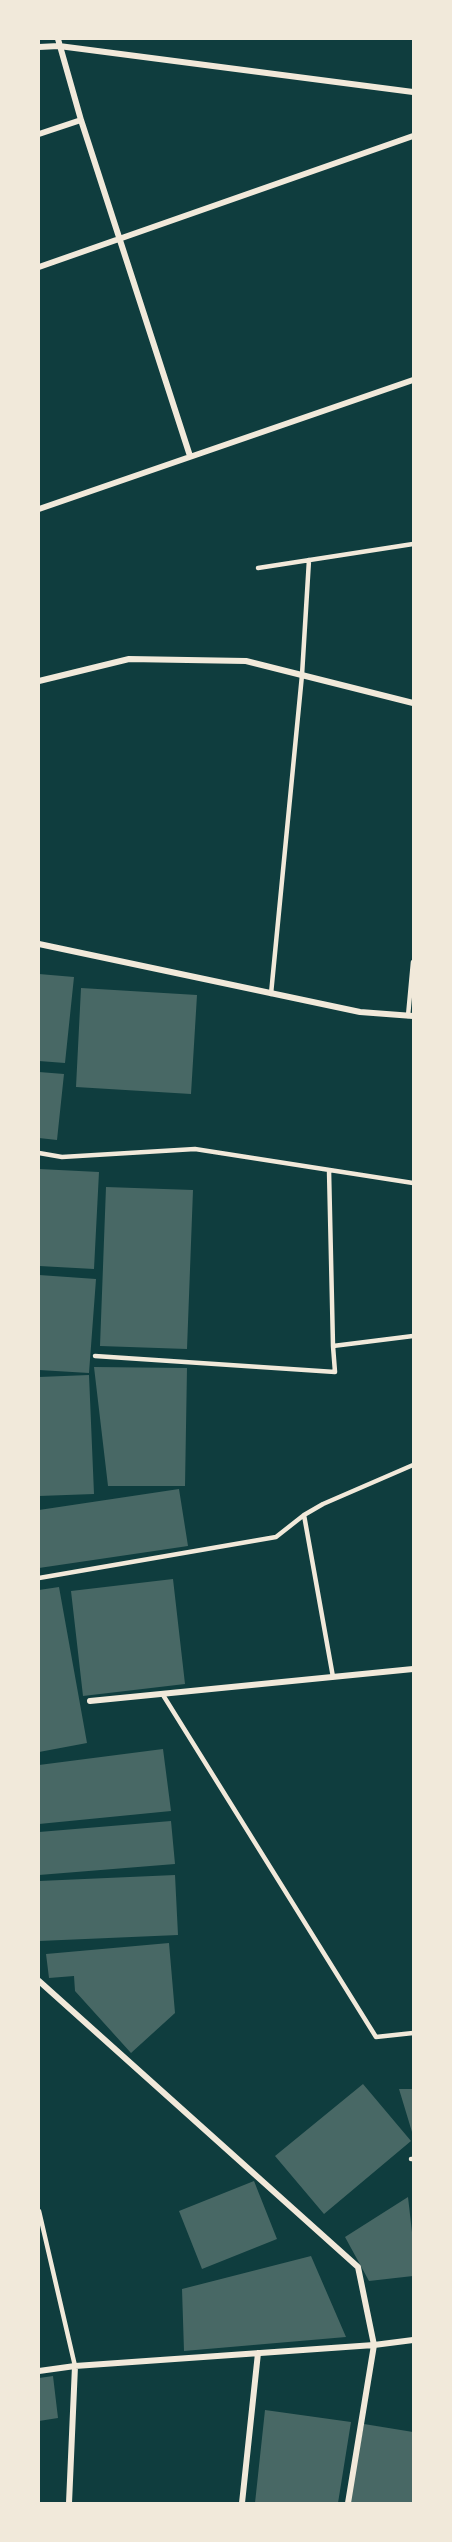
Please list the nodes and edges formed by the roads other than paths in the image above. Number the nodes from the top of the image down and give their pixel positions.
1 (58, 43) edge
2 (39, 47) edge
3 (413, 92) edge
4 (81, 120) junction
5 (39, 134) edge
6 (413, 136) edge
7 (120, 238) junction
8 (39, 267) edge
9 (413, 381) edge
10 (190, 456) junction
11 (39, 509) edge
12 (413, 544) edge
13 (309, 560) junction
14 (258, 568) dead end
15 (302, 675) junction
16 (39, 681) edge
17 (413, 703) edge
18 (39, 944) edge
19 (413, 962) edge
20 (271, 994) junction
21 (411, 1016) edge
22 (39, 1153) edge
23 (329, 1170) junction
24 (413, 1183) edge
25 (413, 1336) edge
26 (333, 1346) junction
27 (95, 1356) dead end
28 (413, 1465) edge
29 (304, 1515) junction
30 (39, 1578) edge
31 (413, 1669) edge
32 (333, 1677) junction
33 (163, 1695) junction
34 (90, 1701) dead end
35 (39, 1981) edge
36 (413, 2033) edge
37 (39, 2213) edge
38 (413, 2340) edge
39 (374, 2345) junction
40 (258, 2353) junction
41 (75, 2366) junction
42 (39, 2371) edge
43 (69, 2503) edge
44 (242, 2503) edge
45 (348, 2503) edge

1 - 2 street
1 - 3 street
1 - 4 street
4 - 5 street
4 - 7 street
6 - 7 street
7 - 8 street
7 - 10 street
9 - 10 street
10 - 11 street
12 - 13 lane
13 - 14 lane
13 - 15 lane
15 - 16 street
15 - 17 street
15 - 20 lane
18 - 20 street
19 - 21 lane
20 - 21 street
22 - 23 lane
23 - 24 lane
23 - 26 lane
25 - 26 lane
26 - 27 lane
28 - 29 lane
29 - 30 lane
29 - 32 lane
31 - 32 street
32 - 33 street
33 - 34 street
33 - 36 lane
35 - 39 street
37 - 41 lane
38 - 39 street
39 - 40 street
39 - 45 street
40 - 41 street
40 - 44 street
41 - 42 street
41 - 43 street

